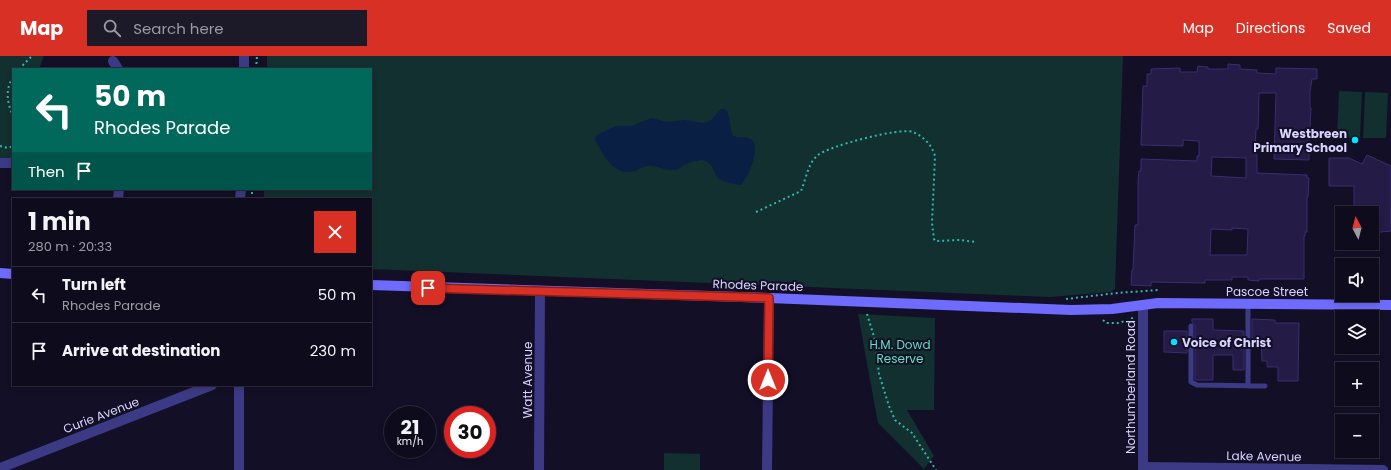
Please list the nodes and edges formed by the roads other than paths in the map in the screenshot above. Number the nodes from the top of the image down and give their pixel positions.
1 (244, 56) edge
2 (244, 68) edge
3 (0, 163) edge
4 (12, 163) edge
5 (0, 273) edge
6 (12, 274) edge
7 (372, 286) edge
8 (540, 291) junction
9 (769, 298) junction
10 (1248, 304) junction
11 (1143, 305) junction
12 (1391, 305) edge
13 (1191, 326) dead end
14 (209, 386) edge
15 (239, 386) edge
16 (1248, 386) junction
17 (1265, 386) dead end
18 (0, 468) edge
19 (1143, 469) edge
20 (239, 470) edge
21 (539, 470) edge
22 (767, 470) edge
23 (1383, 470) edge

1 - 2 street
3 - 4 street
5 - 6 main road
7 - 8 main road, Rhodes Parade
8 - 9 main road, Rhodes Parade
8 - 21 street, Watt Avenue
9 - 11 main road, Rhodes Parade
9 - 22 street
10 - 11 main road, Pascoe Street
10 - 12 main road, Pascoe Street
10 - 16 lane
11 - 19 street, Northumberland Road
13 - 16 lane
14 - 18 street, Curie Avenue
15 - 20 street
16 - 17 lane
19 - 23 street, Lake Avenue

